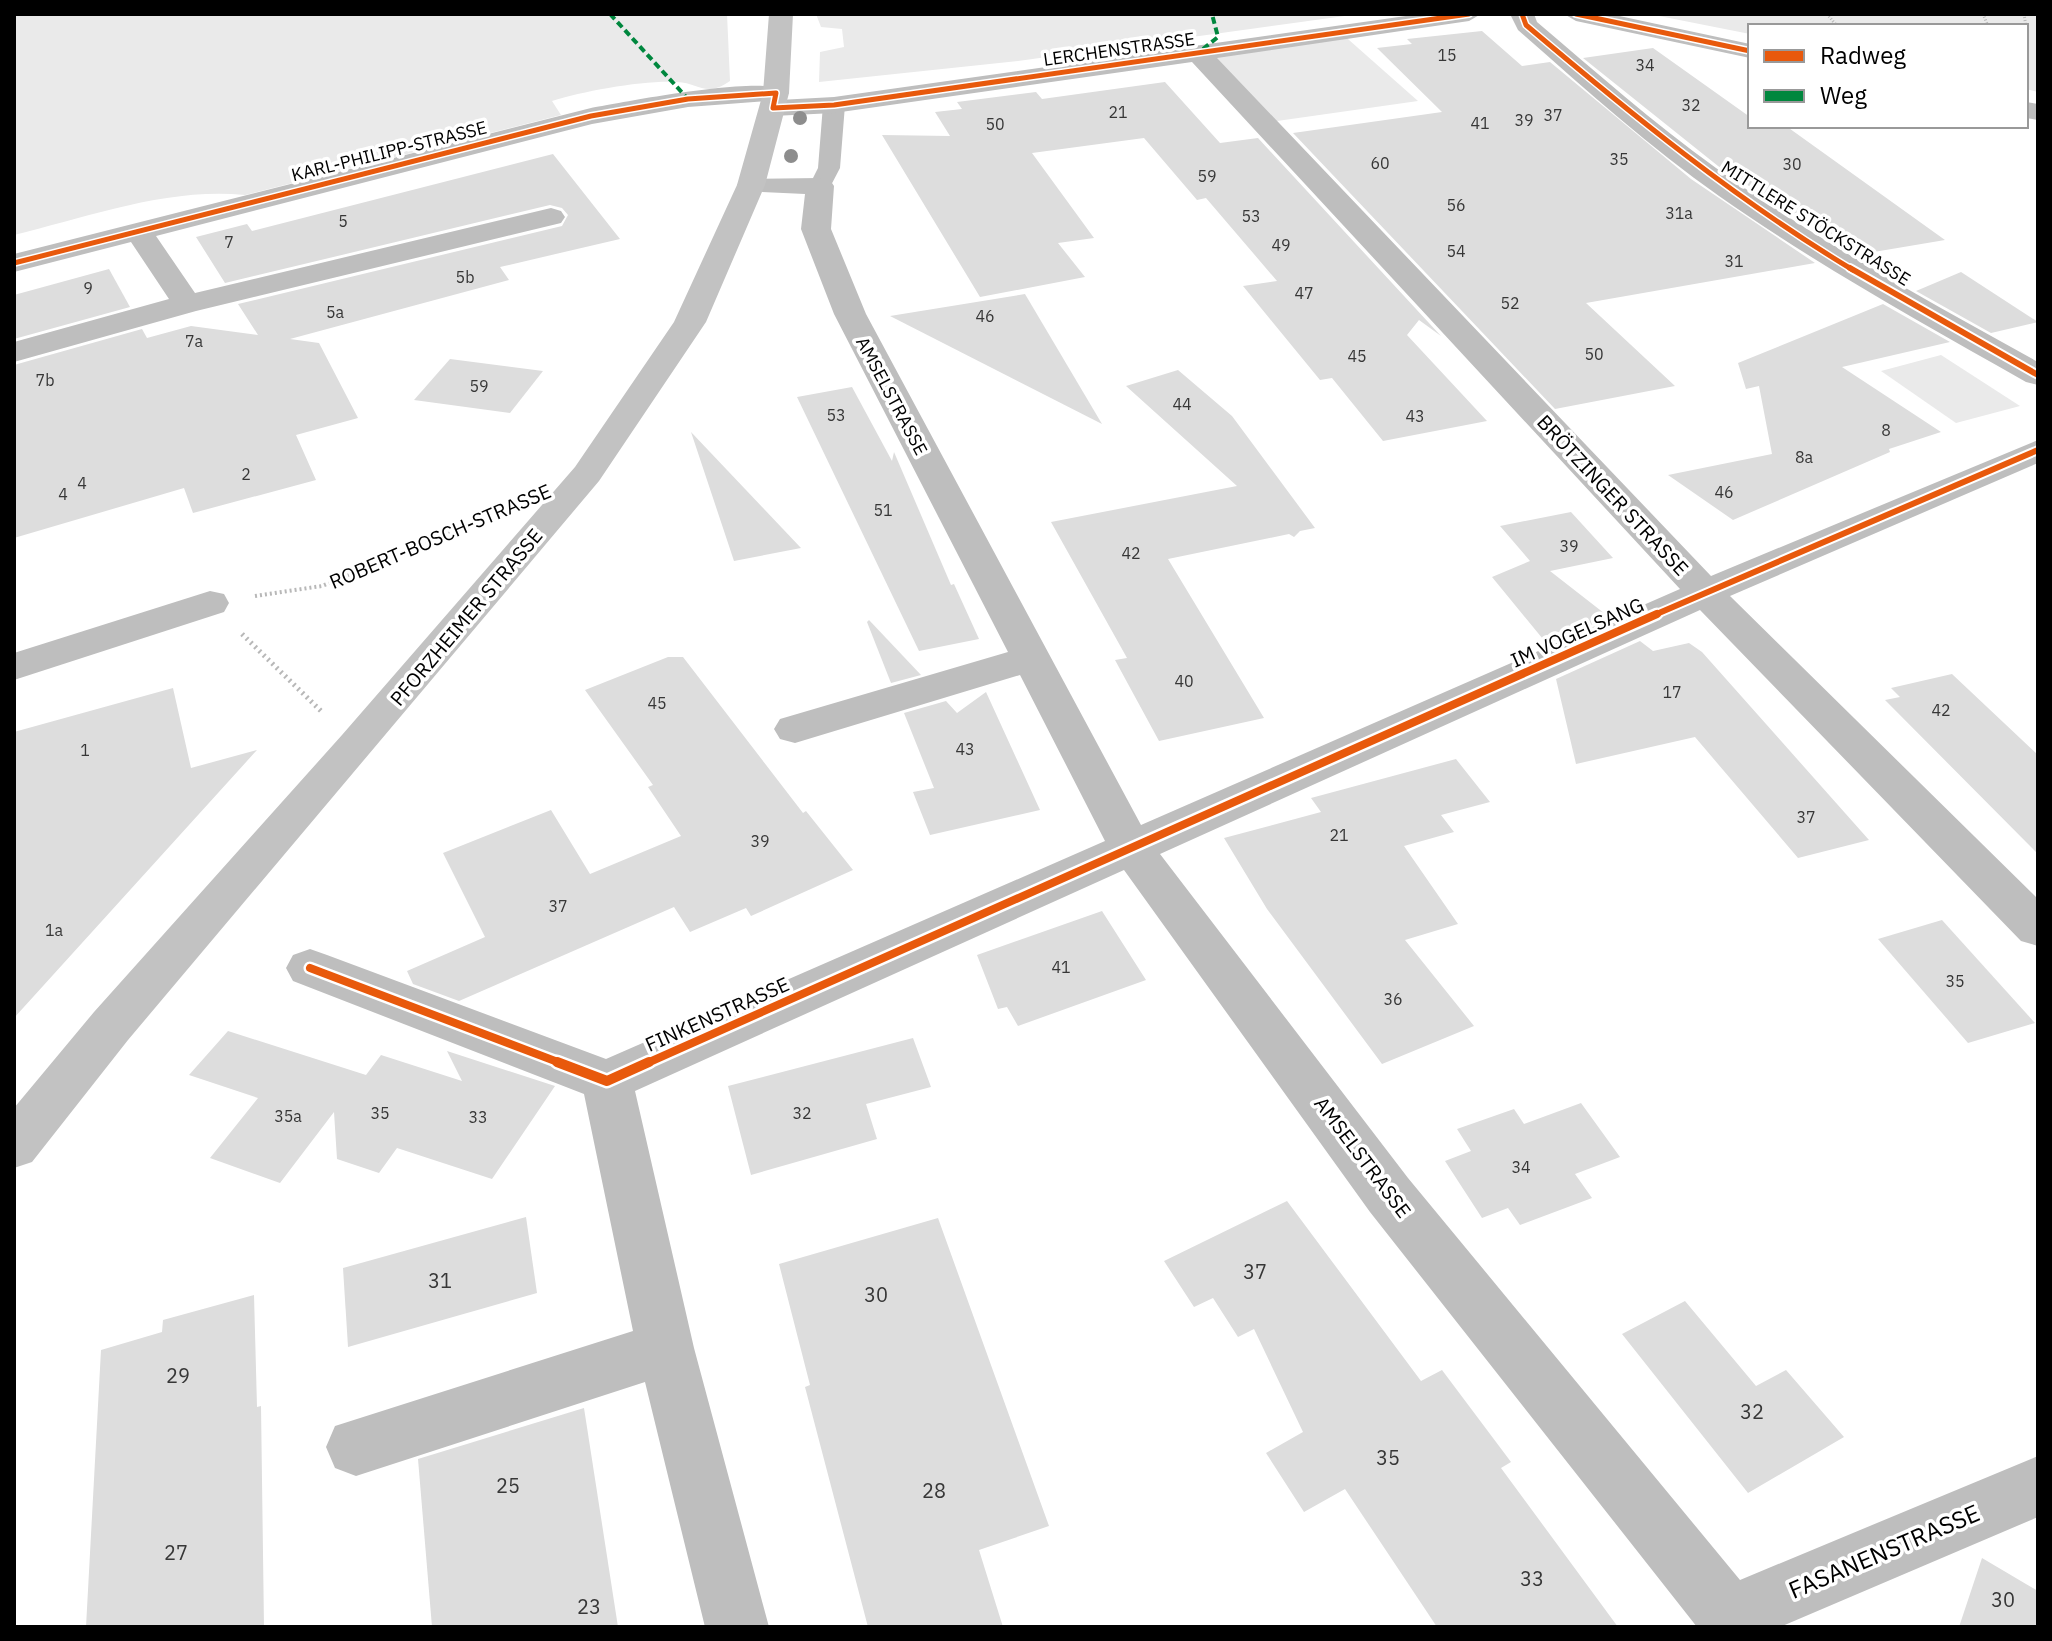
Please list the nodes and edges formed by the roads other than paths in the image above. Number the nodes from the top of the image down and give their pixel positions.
1 (781, 14) edge
2 (1469, 14) edge
3 (1522, 14) edge
4 (1576, 14) edge
5 (1748, 51) edge
6 (1198, 53) junction
7 (775, 100) junction
8 (834, 105) junction
9 (751, 185) junction
10 (820, 186) junction
11 (551, 217) dead end
12 (139, 232) junction
13 (14, 263) edge
14 (187, 304) junction
15 (14, 352) edge
16 (2038, 375) edge
17 (2038, 450) edge
18 (1705, 593) junction
19 (210, 603) road end
20 (1031, 658) junction
21 (14, 667) edge
22 (795, 729) dead end
23 (1130, 846) junction
24 (2038, 928) edge
25 (310, 968) dead end
26 (607, 1081) junction
27 (14, 1146) edge
28 (665, 1348) junction
29 (356, 1447) dead end
30 (2038, 1486) edge
31 (1734, 1622) edge
32 (737, 1627) edge

1 - 7 main road, PFORZHEIMER STRASSE
2 - 6 street, LERCHENSTRASSE
3 - 16 street, MITTLERE STÖCKSTRASSE
4 - 5 street
6 - 8 street, LERCHENSTRASSE
6 - 18 street, BRÖTZINGER STRASSE
7 - 8 street, LERCHENSTRASSE
7 - 9 main road, PFORZHEIMER STRASSE
7 - 12 street, KARL-PHILIPP-STRASSE
8 - 10 lane
9 - 10 street
9 - 27 main road, PFORZHEIMER STRASSE
10 - 20 street, AMSELSTRASSE
11 - 14 street
12 - 13 street, KARL-PHILIPP-STRASSE
12 - 14 street
14 - 15 street
17 - 18 street, IM VOGELSANG
18 - 23 street, IM VOGELSANG
18 - 24 street, BRÖTZINGER STRASSE
19 - 21 street
20 - 22 street
20 - 23 street, AMSELSTRASSE
23 - 26 street, FINKENSTRASSE
23 - 31 street, AMSELSTRASSE
25 - 26 street
26 - 28 street
28 - 29 street
28 - 32 street
30 - 31 street, FASANENSTRASSE

